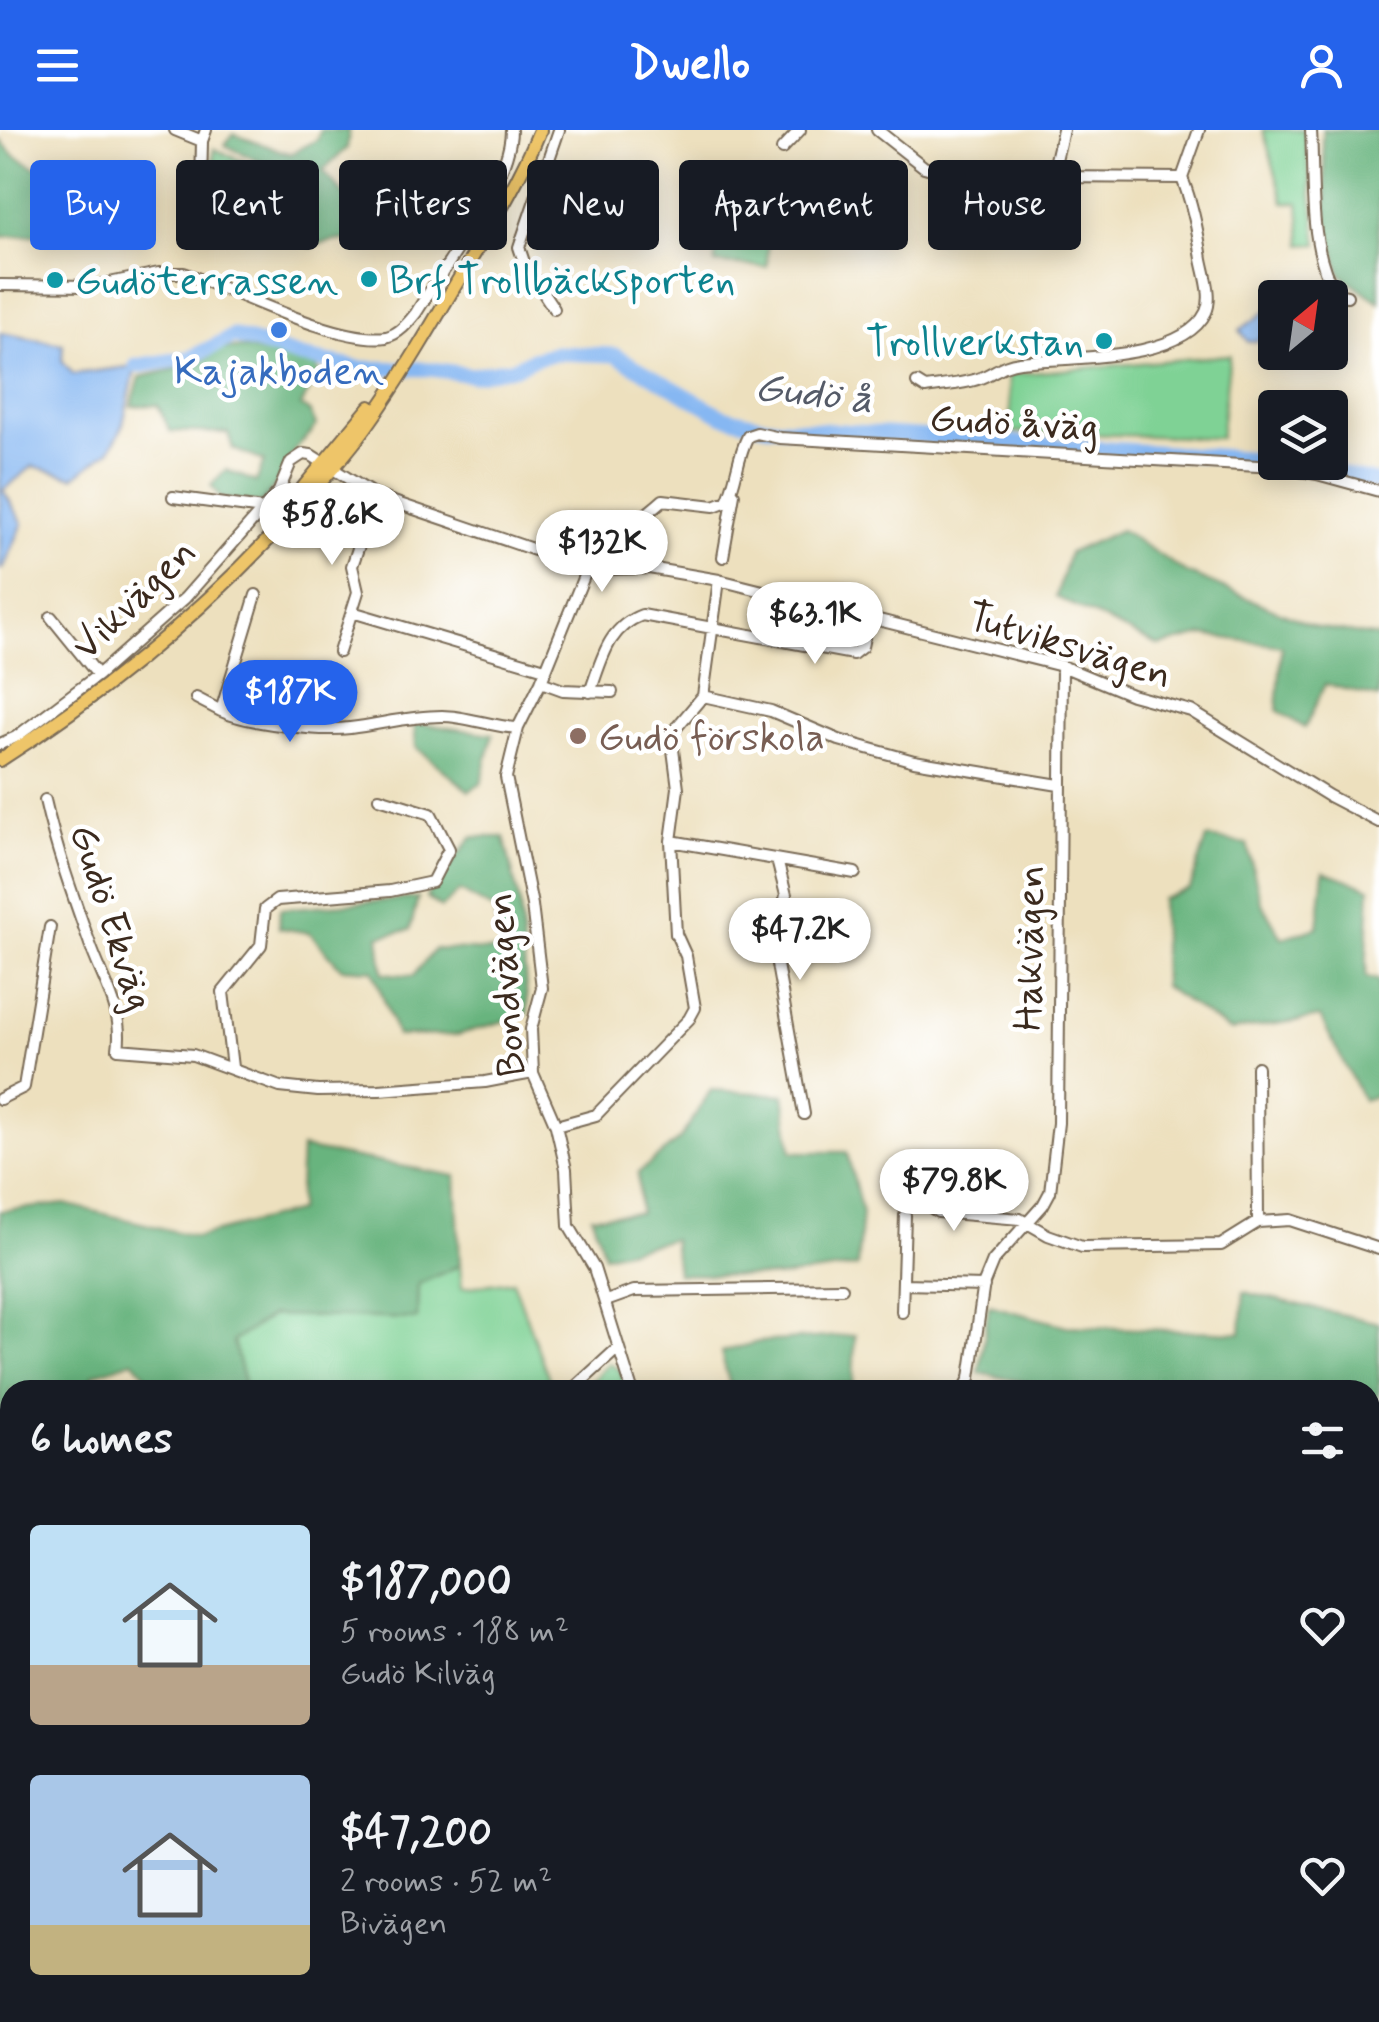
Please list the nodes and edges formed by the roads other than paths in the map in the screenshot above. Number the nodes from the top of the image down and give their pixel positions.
1 (175, 130) edge
2 (512, 130) edge
3 (532, 130) edge
4 (540, 130) edge
5 (559, 130) edge
6 (800, 130) edge
7 (1063, 130) edge
8 (1200, 130) edge
9 (1311, 130) edge
10 (883, 132) edge
11 (204, 136) edge
12 (782, 149) dead end
13 (1056, 160) edge
14 (928, 167) edge
15 (1081, 177) edge
16 (1182, 178) junction
17 (1327, 280) edge
18 (0, 285) edge
19 (554, 309) dead end
20 (410, 354) junction
21 (916, 384) dead end
22 (329, 466) junction
23 (736, 483) junction
24 (1379, 492) edge
25 (376, 496) junction
26 (173, 497) dead end
27 (263, 509) junction
28 (594, 556) junction
29 (723, 558) dead end
30 (601, 569) junction
31 (582, 570) junction
32 (719, 580) junction
33 (256, 595) dead end
34 (352, 612) junction
35 (51, 617) dead end
36 (868, 617) junction
37 (713, 627) junction
38 (339, 652) dead end
39 (1062, 666) junction
40 (546, 669) junction
41 (98, 675) junction
42 (541, 682) junction
43 (590, 692) junction
44 (612, 692) dead end
45 (704, 696) junction
46 (196, 698) dead end
47 (220, 711) junction
48 (518, 728) junction
49 (0, 744) edge
50 (0, 760) edge
51 (1060, 785) junction
52 (379, 798) dead end
53 (45, 800) dead end
54 (1379, 822) edge
55 (671, 841) junction
56 (777, 860) junction
57 (854, 873) dead end
58 (50, 926) dead end
59 (232, 1067) junction
60 (1257, 1067) dead end
61 (533, 1073) junction
62 (0, 1099) edge
63 (804, 1114) dead end
64 (556, 1126) junction
65 (905, 1190) dead end
66 (905, 1214) dead end
67 (1028, 1222) junction
68 (1258, 1222) junction
69 (1379, 1249) edge
70 (904, 1284) junction
71 (984, 1286) junction
72 (842, 1288) dead end
73 (606, 1301) junction
74 (902, 1312) dead end
75 (618, 1348) junction
76 (583, 1380) edge
77 (629, 1380) edge
78 (969, 1380) edge

1 - 11 street
2 - 18 street
3 - 20 main road
4 - 20 main road
5 - 19 street
6 - 12 street
7 - 13 street
8 - 16 street
9 - 17 street
10 - 14 street
15 - 16 street
16 - 21 street
20 - 22 main road
22 - 25 street
22 - 27 street, Vikvägen
22 - 50 main road
23 - 24 street, Gudö åväg
23 - 28 street
23 - 29 street
25 - 31 street
25 - 34 street
26 - 27 street
27 - 41 street, Vikvägen
28 - 30 street
28 - 31 street
30 - 31 street
30 - 32 street, Tutviksvägen
31 - 40 street, Bondvägen
32 - 36 street, Tutviksvägen
32 - 37 street
33 - 47 street
34 - 38 street
34 - 40 street
35 - 41 street
36 - 37 street
36 - 39 street, Tutviksvägen
37 - 43 street
37 - 45 street
39 - 51 street, Hakvägen
39 - 54 street, Tutviksvägen
40 - 42 street, Bondvägen
41 - 49 street, Vikvägen
42 - 43 street
42 - 48 street, Bondvägen
43 - 44 street
45 - 51 street
45 - 55 street
46 - 47 street
47 - 48 street
48 - 61 street, Bondvägen
51 - 67 street, Hakvägen
52 - 59 street
53 - 59 street, Gudö Ekväg
55 - 56 street
55 - 64 street
56 - 57 street
56 - 63 street
58 - 62 street
59 - 61 street, Gudö Ekväg
60 - 68 street
61 - 64 street, Bondvägen
64 - 73 street, Bondvägen
65 - 67 street
66 - 70 street
67 - 68 street
67 - 71 street, Hakvägen
68 - 69 street
70 - 71 street
70 - 74 street
71 - 78 street, Hakvägen
72 - 73 street
73 - 75 street, Bondvägen
75 - 76 street
75 - 77 street, Bondvägen

